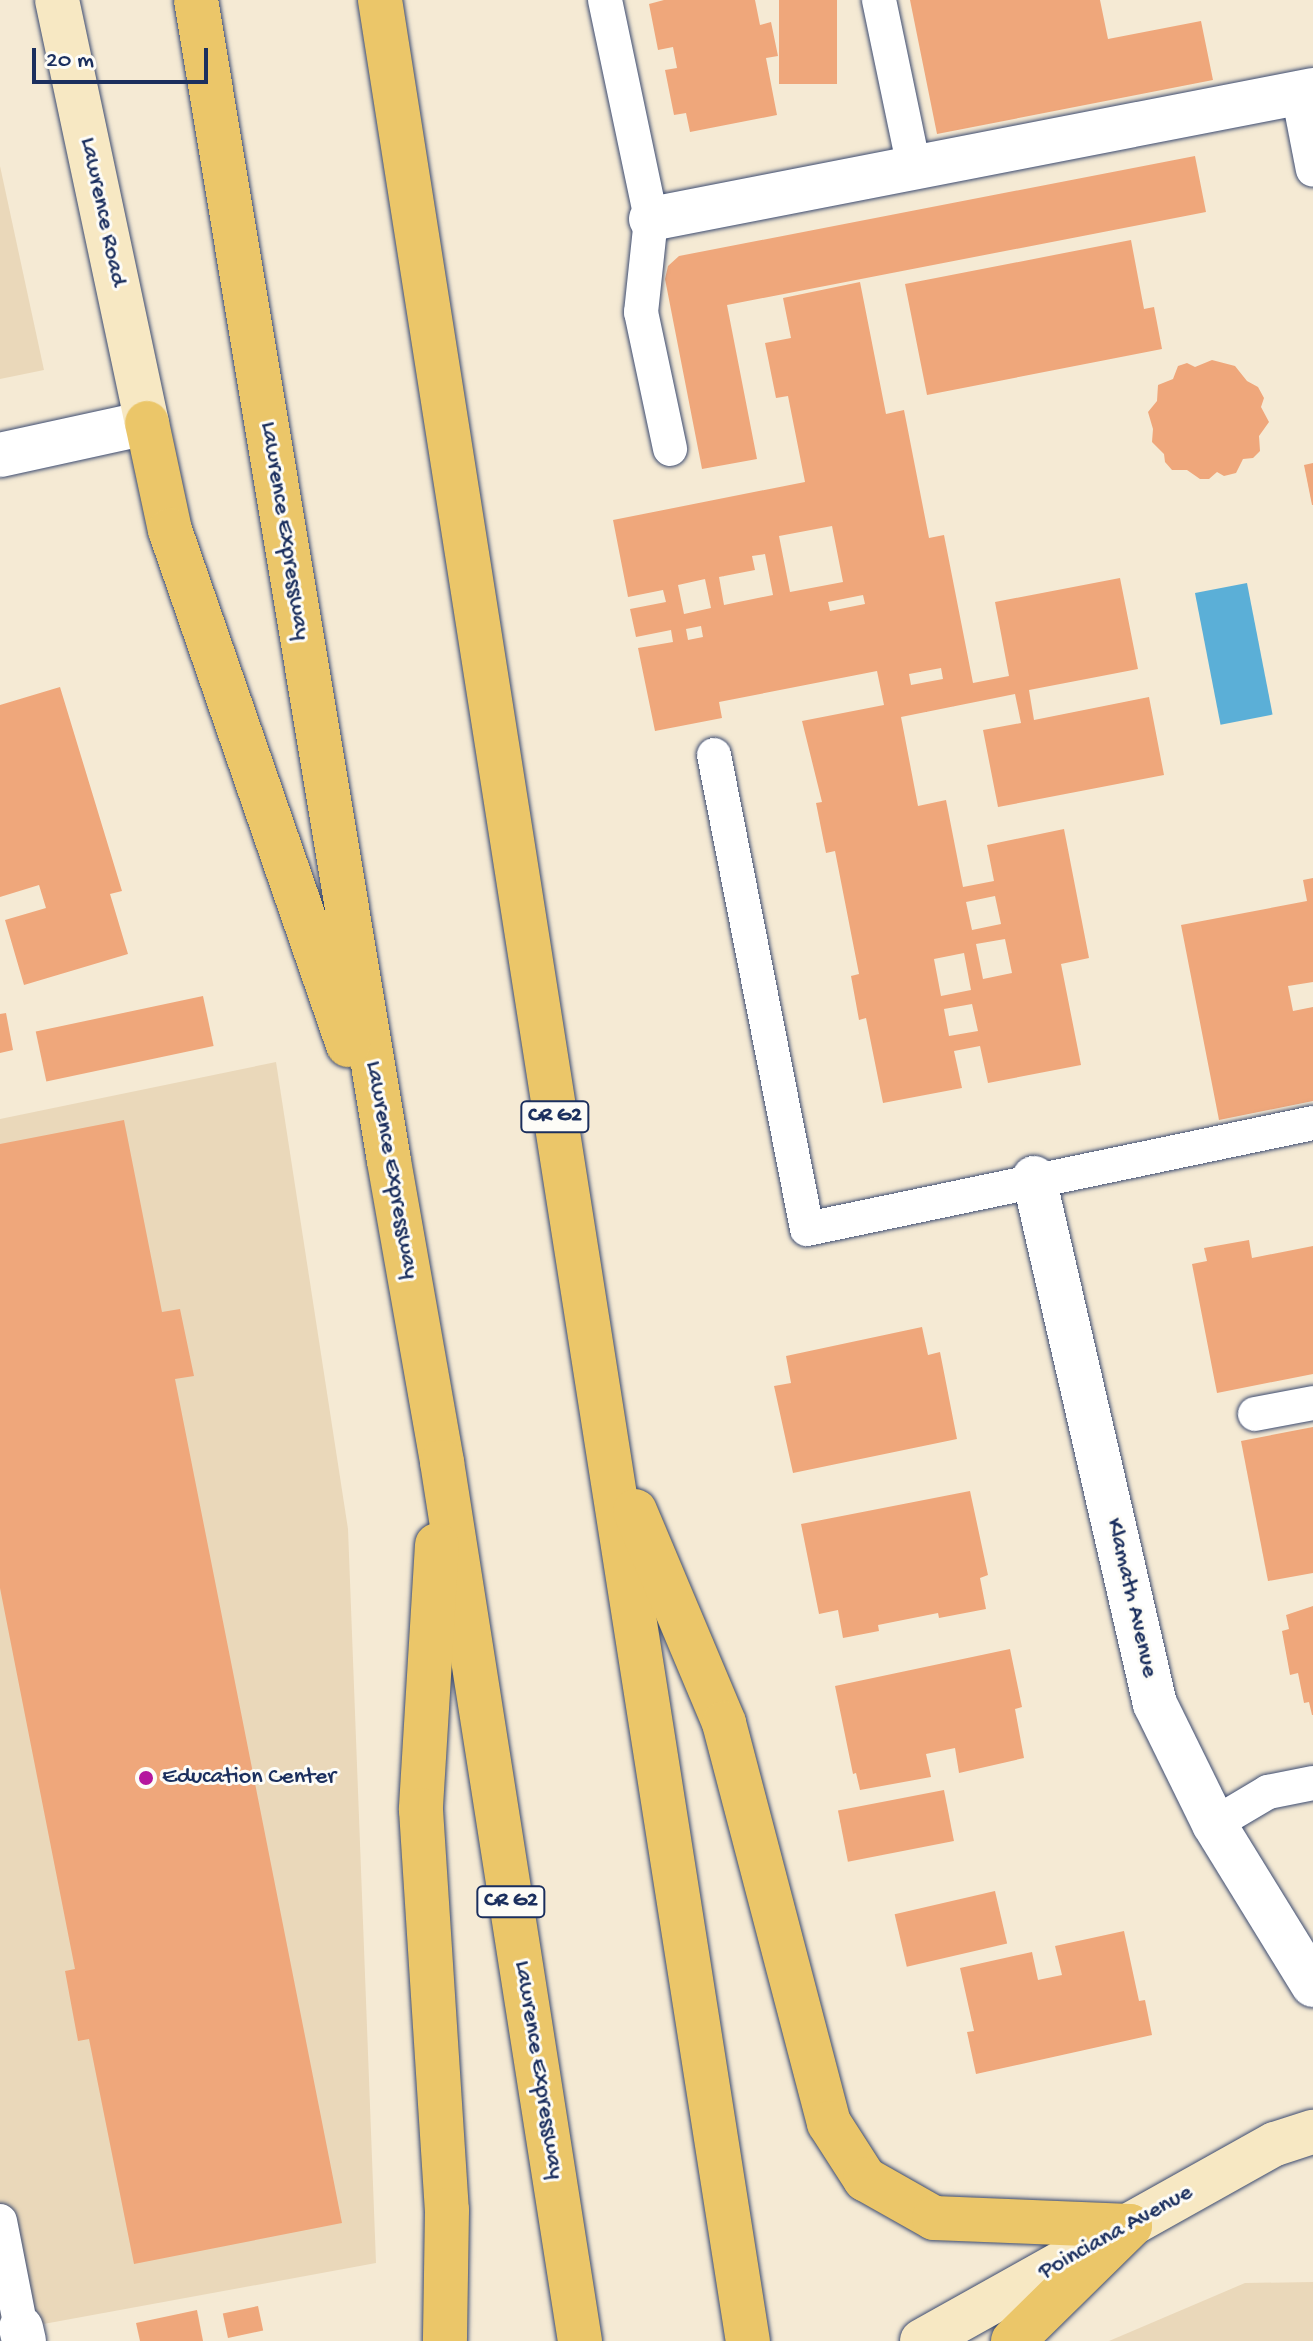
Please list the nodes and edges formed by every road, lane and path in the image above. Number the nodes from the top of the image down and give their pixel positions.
1 (57, 0) edge
2 (196, 0) edge
3 (380, 0) edge
4 (605, 0) edge
5 (879, 0) edge
6 (1306, 91) edge
7 (914, 168) junction
8 (1313, 170) edge
9 (651, 219) junction
10 (147, 423) junction
11 (670, 449) dead end
12 (0, 455) edge
13 (714, 755) dead end
14 (1313, 1123) edge
15 (389, 1161) junction
16 (1034, 1178) junction
17 (1313, 1403) edge
18 (1255, 1414) dead end
19 (607, 1445) junction
20 (442, 1462) junction
21 (1313, 1783) edge
22 (1214, 1824) junction
23 (1313, 1985) edge
24 (1313, 2132) edge
25 (0, 2221) edge
26 (1130, 2226) junction
27 (22, 2334) edge
28 (445, 2341) edge
29 (580, 2341) edge
30 (748, 2341) edge
31 (922, 2341) edge
32 (1013, 2341) edge

1 - 10 street, Lawrence Road
2 - 15 highway, Lawrence Expressway / CR G2
3 - 19 highway, CR G2
4 - 9 lane
5 - 7 lane
6 - 7 street
6 - 8 lane
7 - 9 street
9 - 11 lane
10 - 12 street
10 - 15 highway
13 - 16 lane
14 - 16 lane
15 - 20 highway, Lawrence Expressway / CR G2
16 - 22 street, Klamath Avenue
17 - 18 lane
19 - 26 highway
19 - 30 highway, CR G2
20 - 28 highway
20 - 29 highway, Lawrence Expressway / CR G2
21 - 22 lane
22 - 23 street, Klamath Avenue
24 - 26 street, Poinciana Avenue
25 - 27 lane
26 - 31 street, Poinciana Avenue
26 - 32 highway

